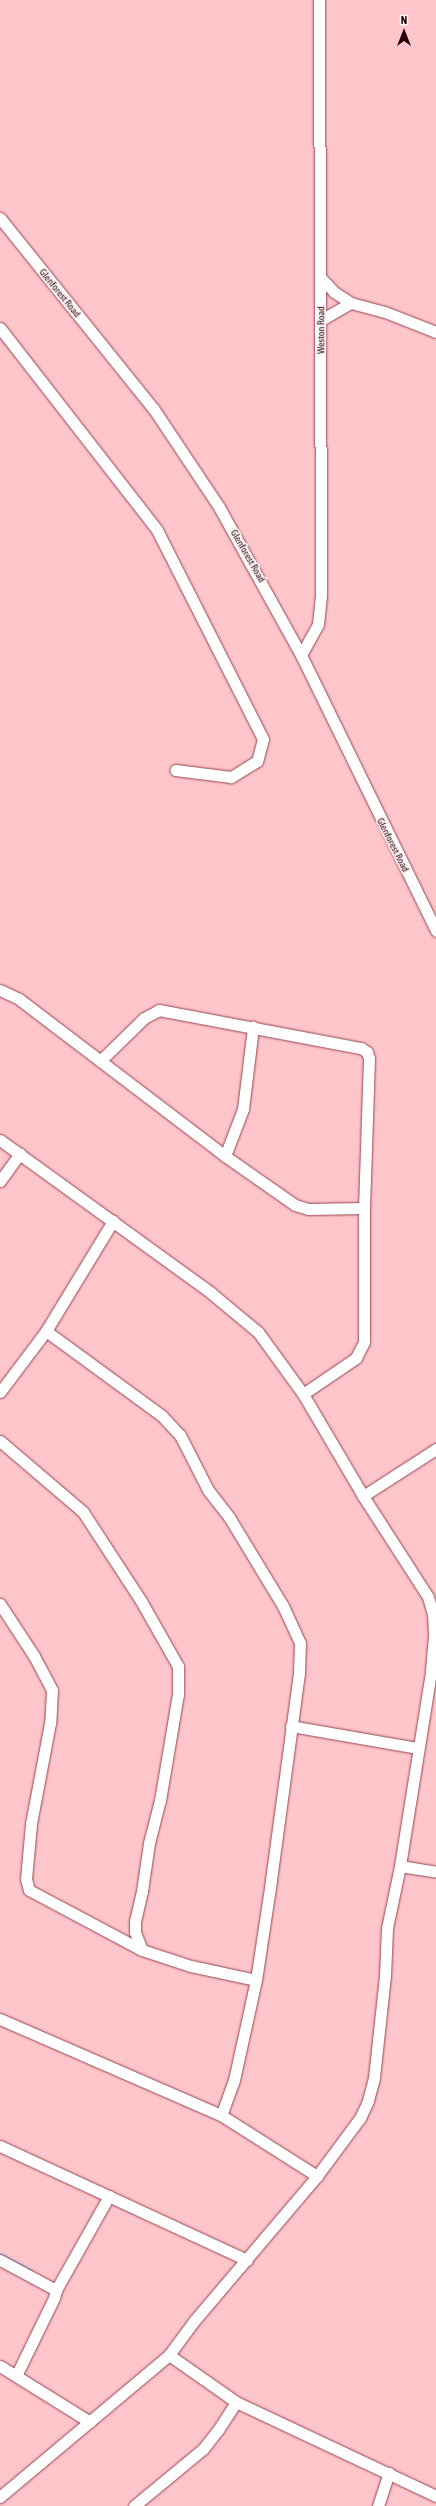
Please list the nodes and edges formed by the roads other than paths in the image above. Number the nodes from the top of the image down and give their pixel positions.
1 (319, 0) edge
2 (0, 218) edge
3 (322, 279) junction
4 (351, 303) junction
5 (321, 320) junction
6 (0, 328) edge
7 (436, 332) edge
8 (301, 655) junction
9 (176, 770) dead end
10 (436, 931) edge
11 (0, 990) edge
12 (253, 1027) junction
13 (100, 1061) junction
14 (0, 1140) edge
15 (20, 1153) junction
16 (225, 1156) junction
17 (0, 1181) edge
18 (364, 1208) junction
19 (113, 1221) junction
20 (46, 1330) junction
21 (0, 1392) edge
22 (303, 1394) junction
23 (0, 1441) edge
24 (436, 1449) edge
25 (363, 1496) junction
26 (0, 1604) edge
27 (291, 1726) junction
28 (417, 1748) junction
29 (400, 1866) junction
30 (436, 1872) edge
31 (142, 1950) junction
32 (256, 1980) junction
33 (0, 2019) edge
34 (221, 2115) junction
35 (0, 2146) edge
36 (316, 2176) junction
37 (109, 2196) junction
38 (0, 2260) edge
39 (247, 2260) junction
40 (56, 2290) junction
41 (169, 2355) junction
42 (0, 2366) edge
43 (17, 2374) junction
44 (236, 2402) junction
45 (90, 2422) junction
46 (389, 2473) junction
47 (436, 2496) edge
48 (0, 2497) edge
49 (134, 2506) edge
50 (378, 2506) edge

1 - 3 street, Weston Road
2 - 8 street, Glenforest Road
3 - 4 street
3 - 5 street, Weston Road
4 - 5 street
4 - 7 street
5 - 8 street, Weston Road
6 - 9 street
8 - 10 street, Glenforest Road
11 - 13 street
12 - 13 street
12 - 16 street
12 - 18 street
13 - 16 street
14 - 15 street
15 - 17 street
15 - 19 street
16 - 18 street
18 - 22 street
19 - 20 street
19 - 22 street
20 - 21 street
20 - 27 street
22 - 25 street
23 - 31 street
24 - 25 street
25 - 28 street
26 - 31 street
27 - 28 street
27 - 32 street
28 - 29 street
29 - 30 street
29 - 36 street
31 - 32 street
32 - 34 street
33 - 34 street
34 - 36 street
35 - 37 street
36 - 39 street
37 - 39 street
37 - 40 street
38 - 40 street
39 - 41 street
40 - 43 street
41 - 44 street
41 - 45 street
42 - 43 street
43 - 45 street
44 - 46 street
44 - 49 street
45 - 48 street
46 - 47 street
46 - 50 street

